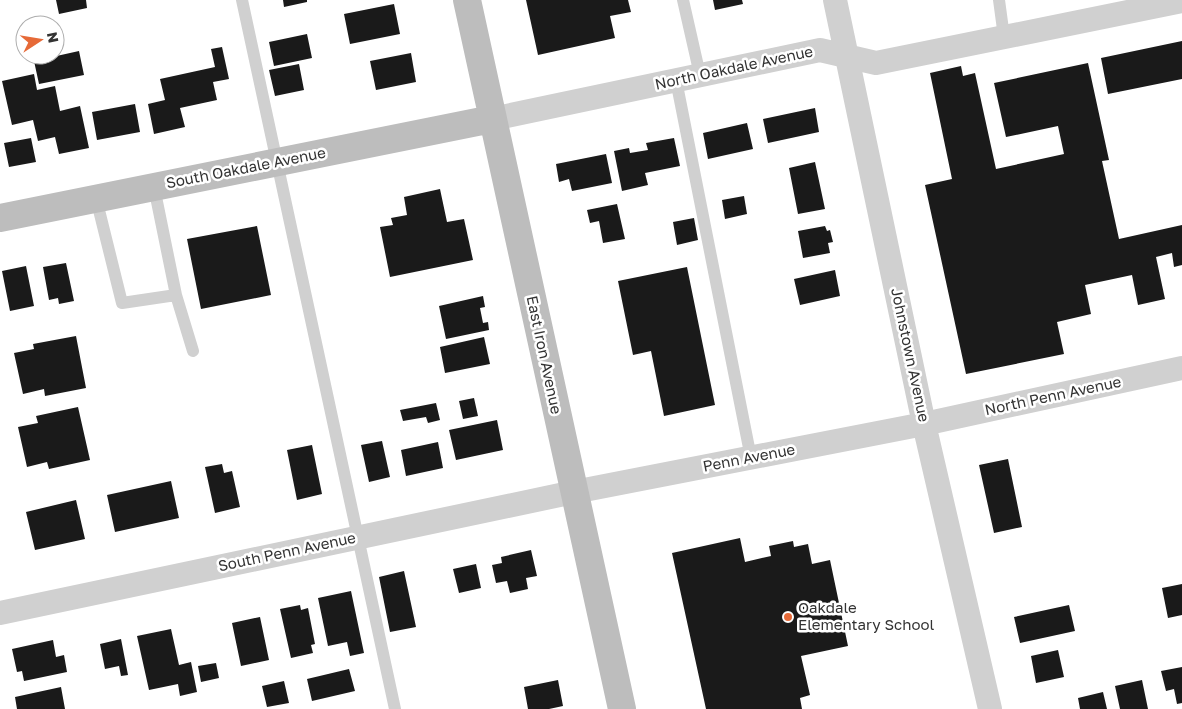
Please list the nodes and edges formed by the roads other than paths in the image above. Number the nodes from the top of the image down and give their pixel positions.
1 (242, 0) edge
2 (467, 0) edge
3 (683, 0) edge
4 (835, 0) edge
5 (999, 0) edge
6 (1182, 1) edge
7 (1004, 37) junction
8 (848, 58) junction
9 (700, 75) junction
10 (676, 80) junction
11 (492, 118) junction
12 (277, 162) junction
13 (154, 187) junction
14 (96, 198) junction
15 (0, 218) edge
16 (176, 295) junction
17 (194, 351) dead end
18 (1182, 368) edge
19 (924, 424) junction
20 (751, 458) junction
21 (574, 492) junction
22 (358, 538) junction
23 (0, 613) edge
24 (395, 709) edge
25 (622, 709) edge
26 (990, 709) edge

1 - 12 lane
2 - 11 street, East Iron Avenue
3 - 9 lane
4 - 8 street, Johnstown Avenue
5 - 7 lane
6 - 7 street, North Oakdale Avenue
7 - 8 street, North Oakdale Avenue
8 - 9 street, North Oakdale Avenue
8 - 19 street, Johnstown Avenue
9 - 10 street, North Oakdale Avenue
10 - 11 street, North Oakdale Avenue
10 - 20 lane
11 - 12 street, South Oakdale Avenue
11 - 21 street, East Iron Avenue
12 - 13 street, South Oakdale Avenue
12 - 22 lane
13 - 14 street, South Oakdale Avenue
13 - 16 lane
14 - 15 street, South Oakdale Avenue
14 - 16 lane
16 - 17 lane
18 - 19 street, North Penn Avenue
19 - 20 street, Penn Avenue
19 - 26 street, Johnstown Avenue
20 - 21 street, Penn Avenue
21 - 22 street, South Penn Avenue
21 - 25 street, East Iron Avenue
22 - 23 street, South Penn Avenue
22 - 24 lane

